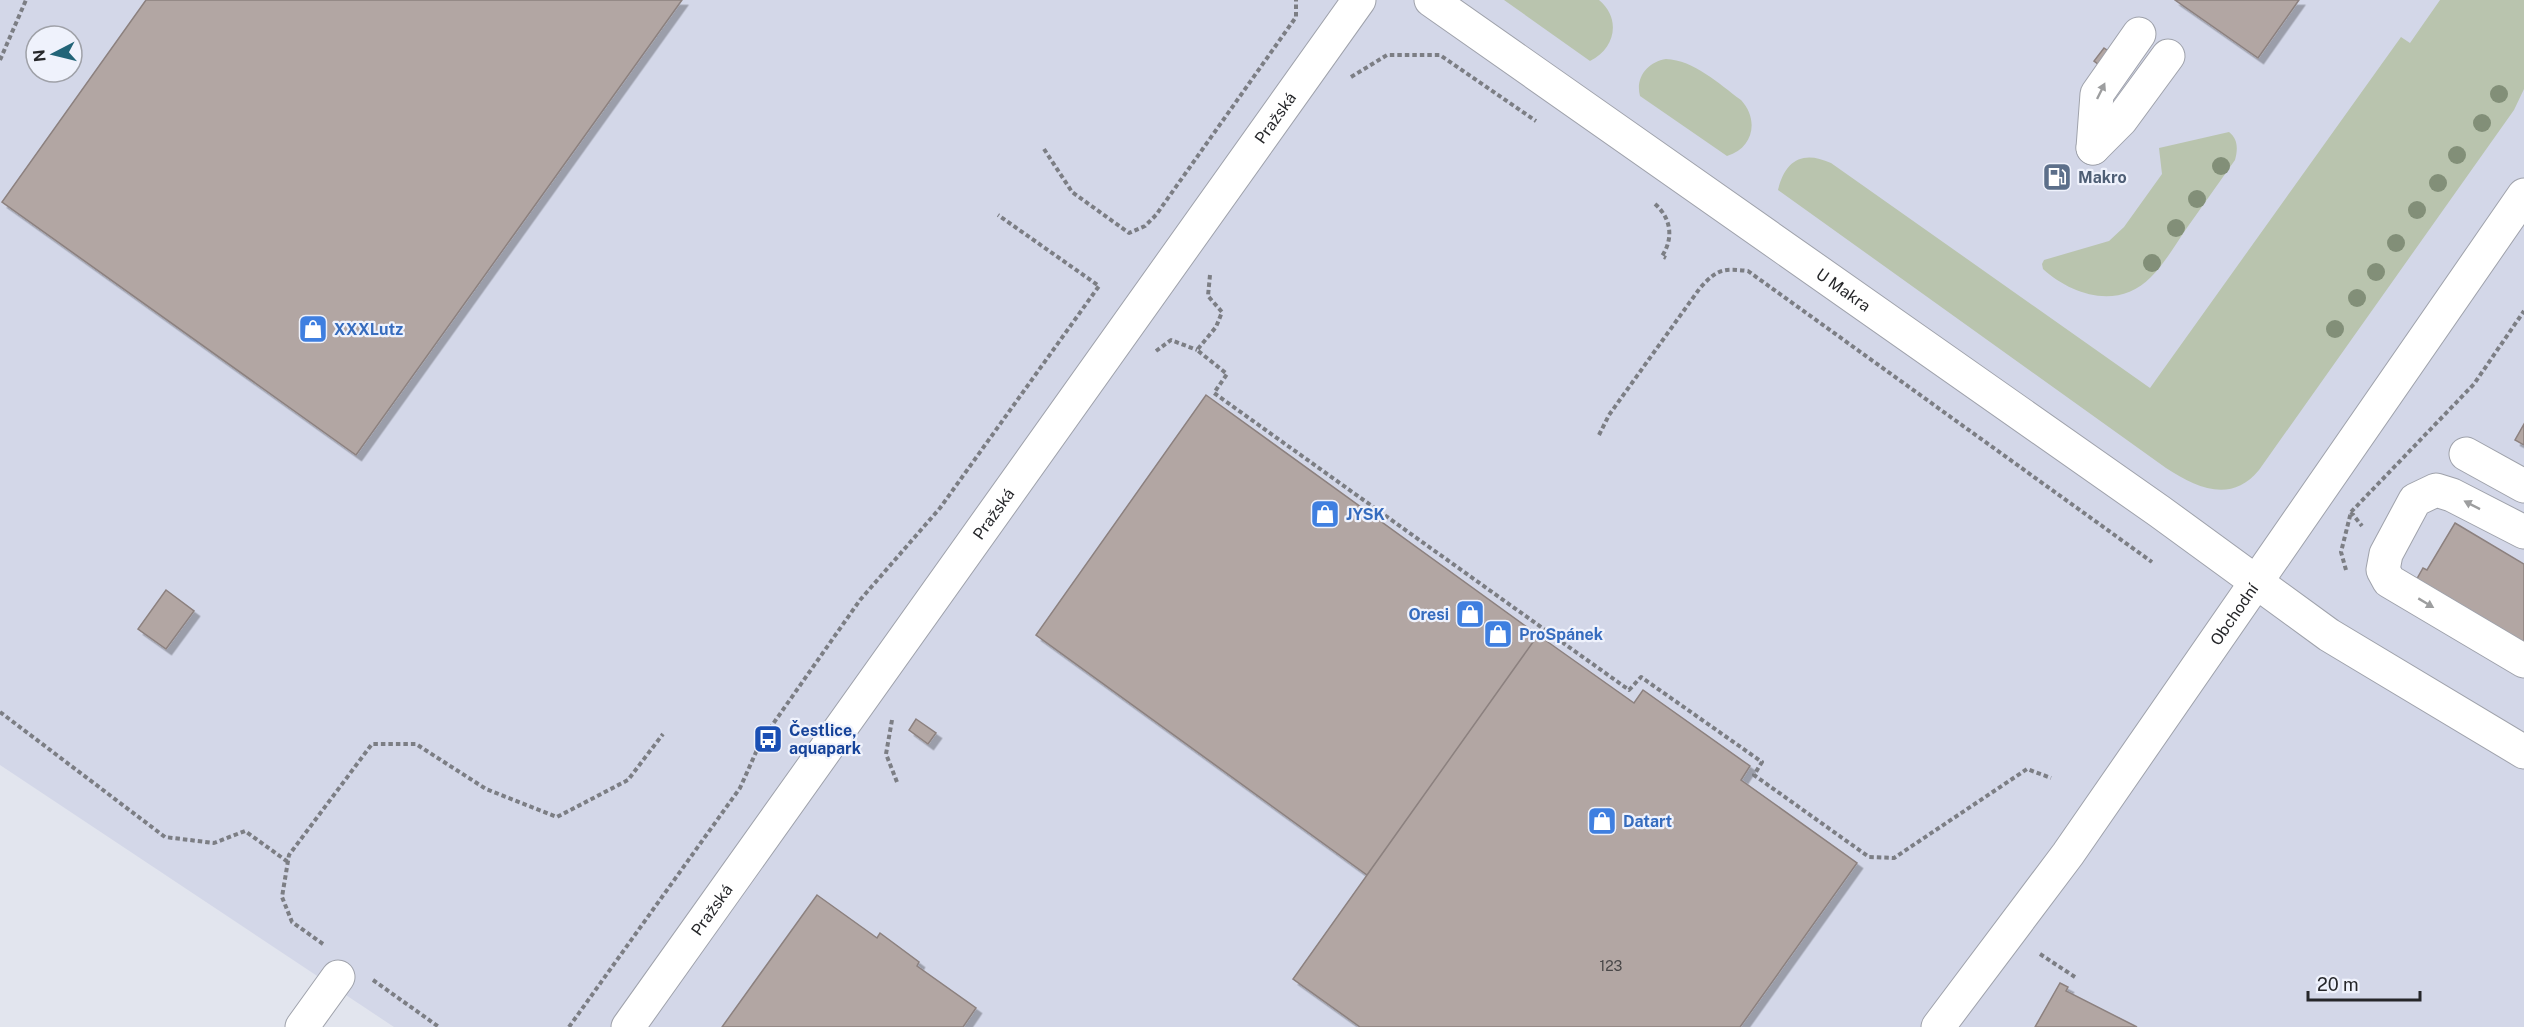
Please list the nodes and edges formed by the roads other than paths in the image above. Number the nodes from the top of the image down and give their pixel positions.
1 (1359, 0) edge
2 (1431, 0) edge
3 (2139, 34) dead end
4 (2168, 56) dead end
5 (2524, 195) edge
6 (2466, 454) dead end
7 (2524, 486) edge
8 (2524, 532) edge
9 (2255, 583) junction
10 (2524, 661) edge
11 (2524, 752) edge
12 (334, 963) road end
13 (302, 1027) edge
14 (628, 1027) edge
15 (1938, 1027) edge

1 - 14 street, Pražská
2 - 9 street, U Makra
4 -> 3 street
5 - 9 street, Obchodní
6 - 7 street
8 -> 10 street
9 - 11 street, U Makra
9 - 15 street, Obchodní
12 - 13 street

